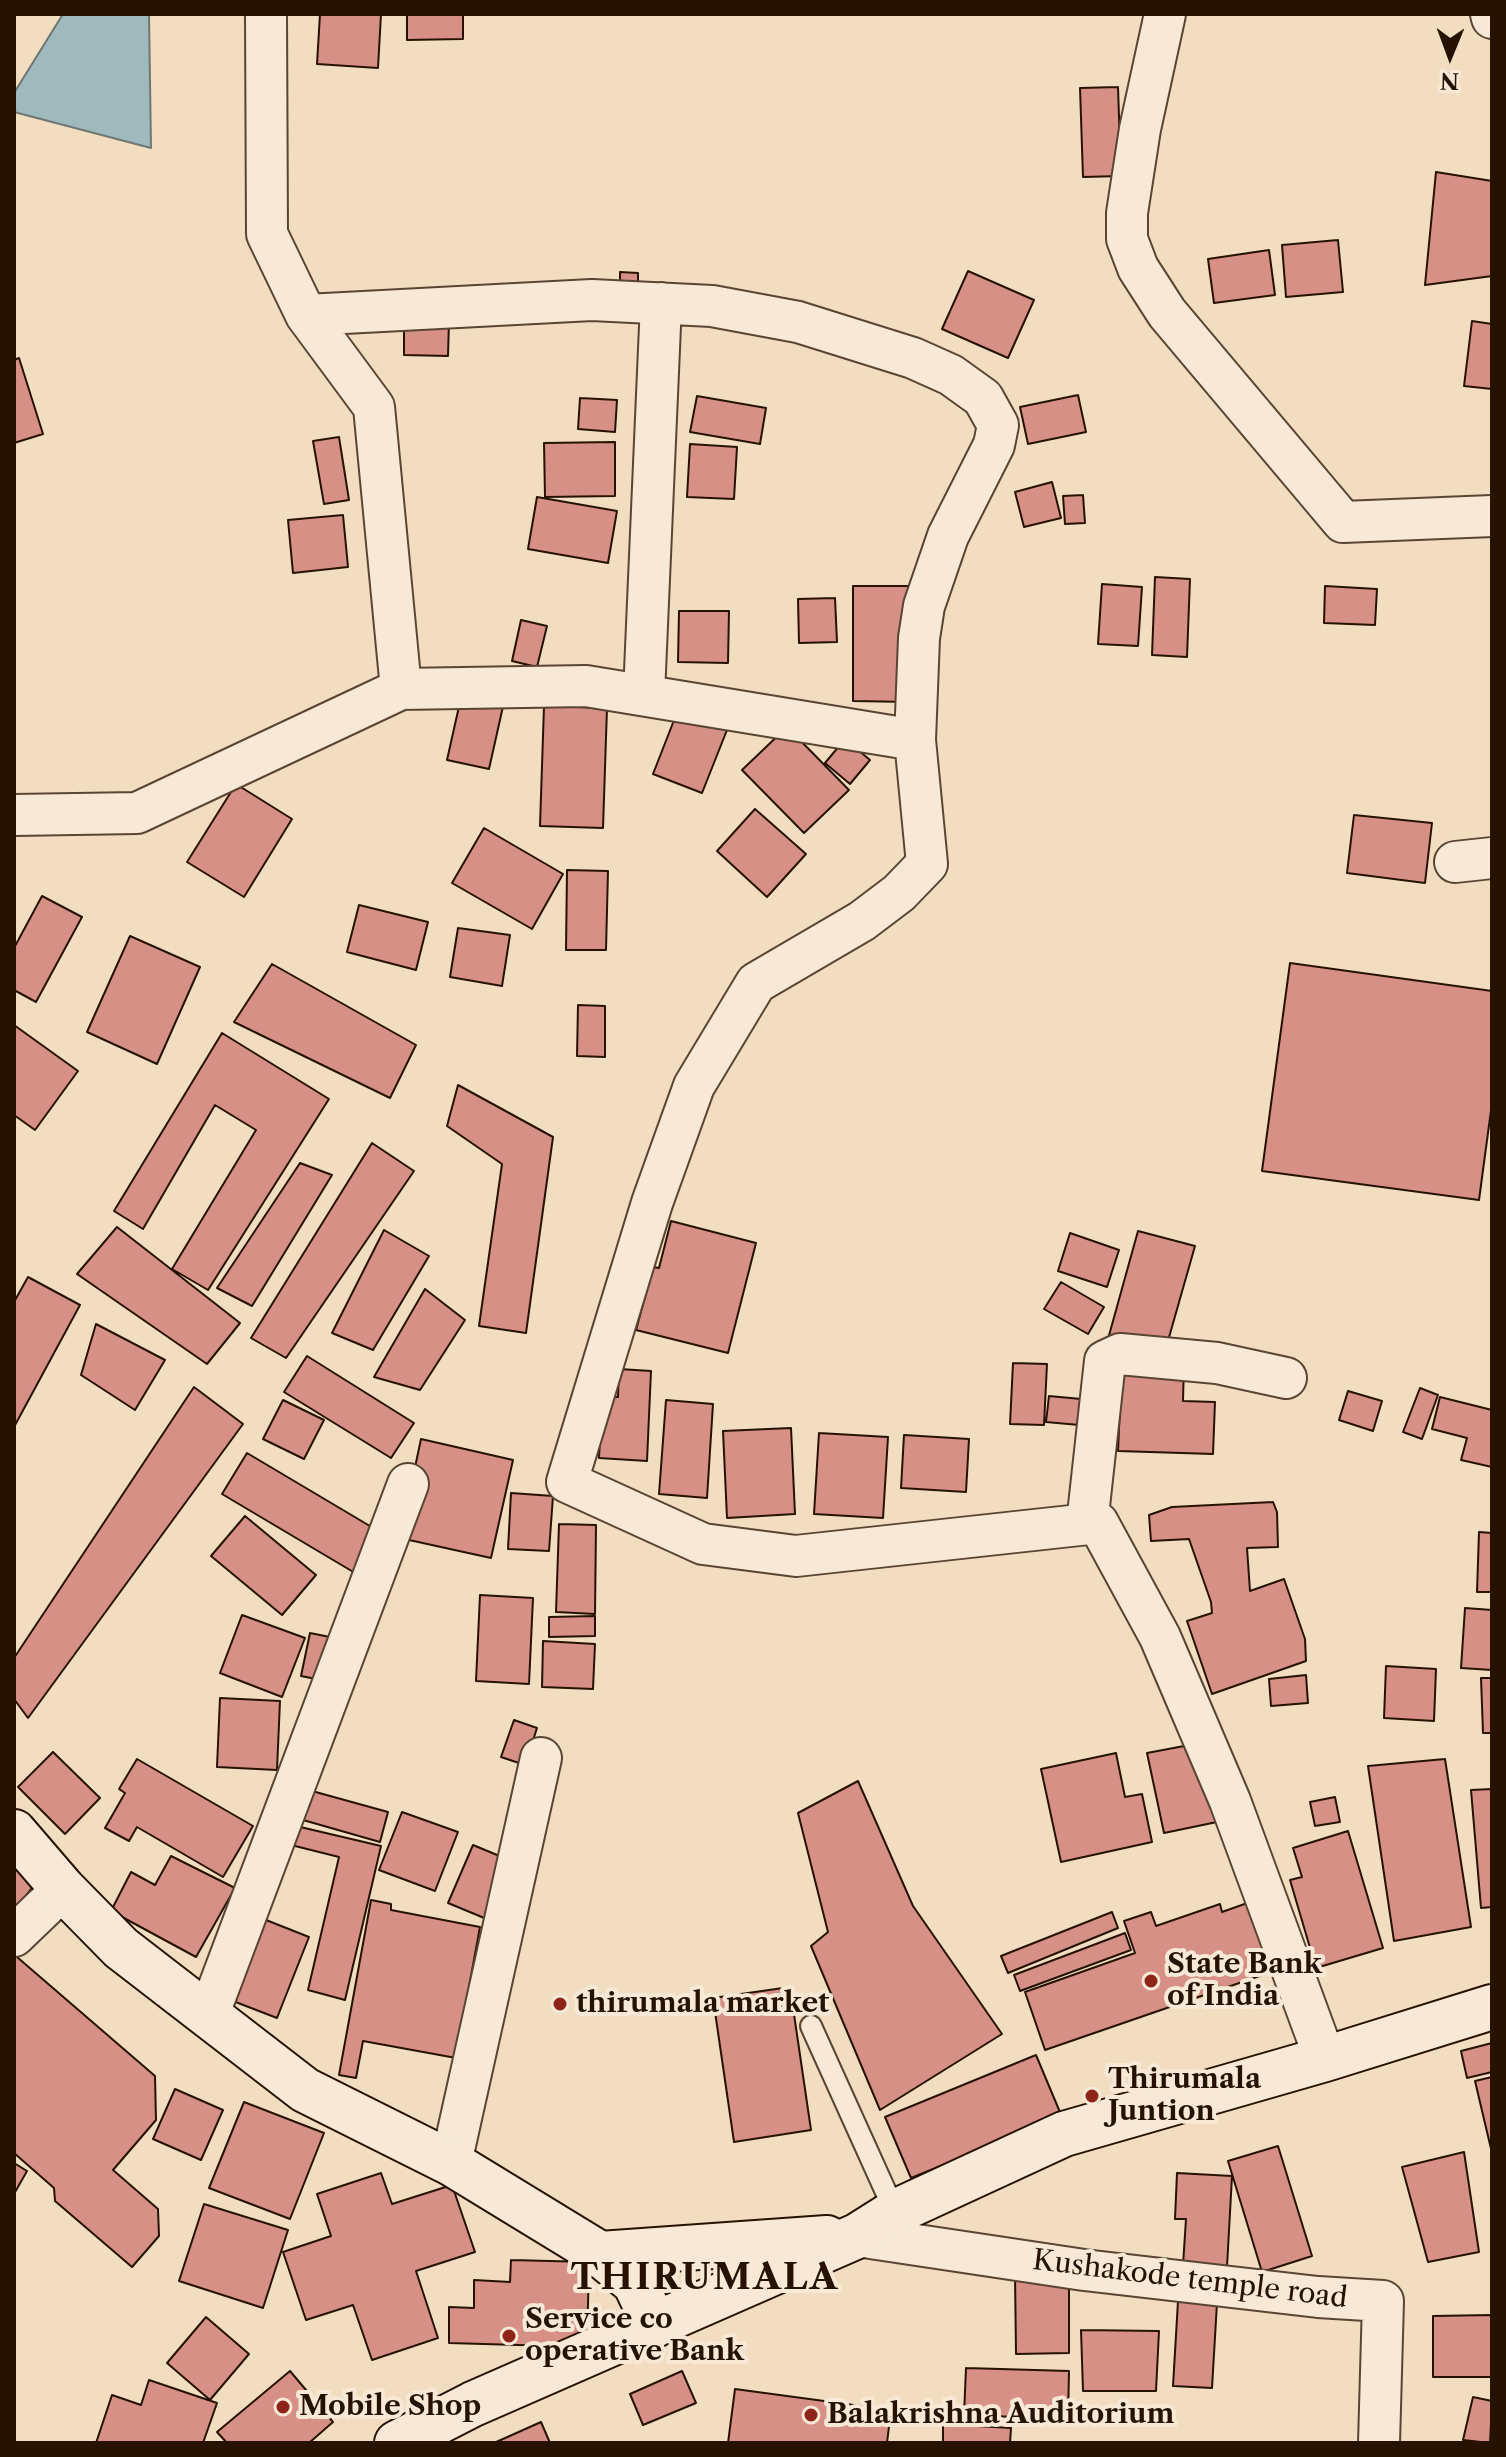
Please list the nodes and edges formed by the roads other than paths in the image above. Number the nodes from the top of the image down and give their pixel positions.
1 (1165, 14) edge
2 (271, 18) edge
3 (661, 303) junction
4 (306, 315) junction
5 (1492, 516) edge
6 (401, 689) junction
7 (644, 694) junction
8 (915, 740) junction
9 (14, 815) edge
10 (1286, 1378) dead end
11 (408, 1484) dead end
12 (1087, 1524) junction
13 (541, 1758) dead end
14 (14, 1832) edge
15 (63, 1889) junction
16 (14, 1936) edge
17 (1492, 2007) edge
18 (208, 2016) junction
19 (811, 2026) dead end
20 (1325, 2059) junction
21 (451, 2163) junction
22 (895, 2212) junction
23 (857, 2236) junction
24 (600, 2254) junction
25 (655, 2325) junction
26 (397, 2443) edge
27 (1379, 2443) edge

1 - 5 street
2 - 4 street
3 - 4 street
3 - 7 street
3 - 8 street
4 - 6 street
6 - 7 street
6 - 9 street
7 - 8 street
8 - 12 street
10 - 12 street
11 - 18 street
12 - 20 street
13 - 21 street
14 - 15 main road
15 - 16 street
15 - 18 main road
17 - 20 main road
18 - 21 main road
19 - 22 lane
20 - 22 main road
21 - 24 main road
22 - 23 main road
23 - 24 main road
23 - 25 main road
23 - 27 street, Kushakode temple road
24 - 25 main road
25 - 26 main road

